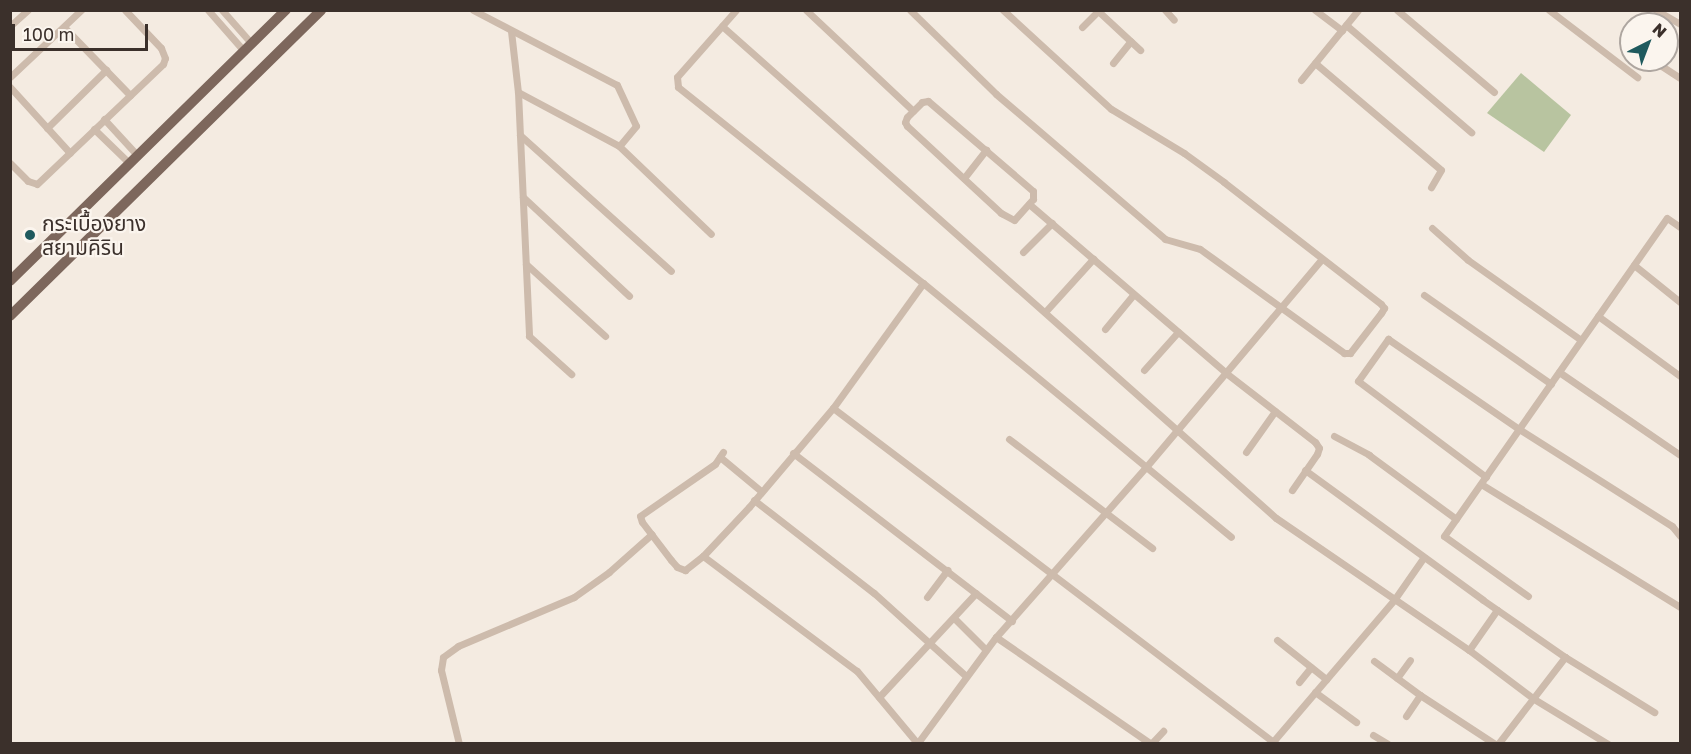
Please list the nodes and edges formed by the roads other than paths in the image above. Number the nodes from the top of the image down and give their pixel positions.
1 (28, 10) edge
2 (81, 10) edge
3 (125, 10) edge
4 (208, 10) edge
5 (222, 10) edge
6 (286, 10) edge
7 (321, 10) edge
8 (473, 10) edge
9 (736, 10) edge
10 (806, 10) edge
11 (910, 10) edge
12 (1003, 10) edge
13 (1165, 10) edge
14 (1315, 10) edge
15 (1358, 10) edge
16 (1397, 10) edge
17 (1549, 10) edge
18 (1656, 10) edge
19 (1098, 11) edge
20 (1174, 20) dead end
21 (1680, 24) edge
22 (10, 26) edge
23 (722, 26) junction
24 (64, 27) junction
25 (1082, 27) dead end
26 (1344, 28) junction
27 (511, 31) junction
28 (1131, 41) junction
29 (248, 47) junction
30 (1140, 50) dead end
31 (1113, 63) dead end
32 (1315, 63) junction
33 (106, 70) junction
34 (10, 77) edge
35 (1636, 77) dead end
36 (1301, 80) dead end
37 (10, 87) edge
38 (518, 92) junction
39 (1494, 92) dead end
40 (130, 95) junction
41 (913, 111) junction
42 (104, 119) junction
43 (47, 128) junction
44 (94, 129) junction
45 (1471, 132) dead end
46 (520, 135) junction
47 (619, 146) junction
48 (986, 150) junction
49 (70, 153) junction
50 (138, 156) junction
51 (10, 163) edge
52 (130, 164) junction
53 (16, 170) junction
54 (10, 176) edge
55 (964, 178) junction
56 (1431, 187) dead end
57 (523, 197) junction
58 (1029, 204) junction
59 (1052, 223) junction
60 (1680, 227) edge
61 (1432, 228) dead end
62 (711, 234) dead end
63 (1023, 252) dead end
64 (1093, 259) junction
65 (1322, 259) junction
66 (526, 264) junction
67 (1634, 265) junction
68 (671, 271) dead end
69 (10, 280) edge
70 (923, 283) junction
71 (1134, 294) junction
72 (629, 296) dead end
73 (1424, 296) dead end
74 (1680, 302) edge
75 (1282, 306) junction
76 (1045, 312) junction
77 (10, 316) edge
78 (1598, 316) junction
79 (1105, 329) dead end
80 (1178, 332) junction
81 (605, 336) dead end
82 (1581, 340) junction
83 (1144, 370) dead end
84 (1559, 372) junction
85 (1226, 373) junction
86 (571, 374) dead end
87 (1680, 376) edge
88 (1551, 384) junction
89 (833, 408) junction
90 (1275, 411) junction
91 (1519, 429) junction
92 (1176, 431) junction
93 (1334, 436) dead end
94 (1009, 439) dead end
95 (1246, 452) dead end
96 (794, 453) junction
97 (1680, 455) edge
98 (1146, 467) junction
99 (1305, 470) junction
100 (1483, 480) junction
101 (1292, 490) dead end
102 (761, 491) junction
103 (754, 500) junction
104 (1106, 512) junction
105 (1456, 519) junction
106 (652, 534) junction
107 (1680, 536) edge
108 (1231, 537) dead end
109 (1152, 548) dead end
110 (703, 556) junction
111 (1424, 557) junction
112 (947, 570) junction
113 (1052, 573) junction
114 (976, 593) junction
115 (1528, 596) dead end
116 (927, 597) dead end
117 (1394, 600) junction
118 (1680, 607) edge
119 (1497, 610) junction
120 (954, 618) junction
121 (1012, 621) junction
122 (996, 637) junction
123 (1277, 640) dead end
124 (931, 643) junction
125 (986, 650) junction
126 (1469, 650) junction
127 (1565, 657) junction
128 (1410, 660) dead end
129 (1374, 661) dead end
130 (1311, 668) junction
131 (966, 676) junction
132 (1397, 678) junction
133 (1326, 680) junction
134 (1299, 682) dead end
135 (1315, 692) junction
136 (1420, 696) junction
137 (879, 697) junction
138 (1534, 699) junction
139 (1654, 712) dead end
140 (1406, 716) dead end
141 (1356, 722) dead end
142 (1163, 731) dead end
143 (1373, 735) dead end
144 (917, 743) edge
145 (1273, 743) edge
146 (459, 744) edge
147 (1151, 744) edge
148 (1388, 744) edge
149 (1496, 744) edge
150 (1608, 744) edge

1 - 22 street
2 - 24 street
3 - 40 street
4 - 29 street
5 - 29 street
6 - 29 main road
7 - 77 main road
8 - 27 street
9 - 23 street
10 - 41 street
11 - 75 street
12 - 65 street
13 - 20 street
14 - 26 street
15 - 26 street
16 - 39 street
17 - 35 street
18 - 21 street
19 - 25 street
19 - 28 street
23 - 70 street
23 - 76 street
24 - 33 street
24 - 34 street
26 - 32 street
26 - 45 street
27 - 38 street
27 - 47 street
28 - 30 street
28 - 31 street
29 - 50 main road
32 - 36 street
32 - 56 street
33 - 40 street
33 - 43 street
37 - 43 street
38 - 46 street
38 - 47 street
40 - 42 street
41 - 48 street
41 - 55 street
42 - 44 street
42 - 50 street
43 - 49 street
44 - 49 street
44 - 52 street
46 - 57 street
46 - 68 street
47 - 62 street
48 - 55 street
48 - 58 street
49 - 53 street
50 - 52 main road
51 - 53 street
52 - 69 main road
53 - 54 street
55 - 58 street
57 - 66 street
57 - 72 street
58 - 59 street
59 - 63 street
59 - 64 street
60 - 67 street
61 - 82 street
64 - 71 street
64 - 76 street
65 - 75 street
65 - 75 street
66 - 81 street
66 - 86 street
67 - 74 street
67 - 78 street
70 - 89 street
70 - 98 street
71 - 79 street
71 - 80 street
73 - 88 street
75 - 85 street
76 - 92 street
78 - 82 street
78 - 87 street
80 - 83 street
80 - 85 street
82 - 84 street
84 - 88 street
84 - 97 street
85 - 90 street
85 - 92 street
88 - 91 street
89 - 96 street
89 - 113 street
90 - 95 street
90 - 99 street
91 - 100 street
91 - 100 street
91 - 107 street
92 - 98 street
92 - 117 street
93 - 105 street
94 - 104 street
96 - 102 street
96 - 112 street
98 - 104 street
98 - 108 street
99 - 101 street
99 - 111 street
100 - 105 street
100 - 118 street
102 - 103 street
102 - 106 street
103 - 110 street
103 - 124 street
104 - 109 street
104 - 113 street
105 - 115 street
106 - 110 street
106 - 146 street
110 - 137 street
111 - 117 street
111 - 119 street
112 - 114 street
112 - 116 street
113 - 121 street
113 - 145 street
114 - 120 street
114 - 121 street
117 - 126 street
117 - 133 street
119 - 126 street
119 - 127 street
120 - 124 street
120 - 125 street
121 - 122 street
122 - 125 street
122 - 147 street
123 - 130 street
124 - 131 street
124 - 137 street
125 - 131 street
126 - 138 street
127 - 138 street
127 - 139 street
128 - 132 street
129 - 132 street
130 - 133 street
130 - 134 street
131 - 144 street
132 - 136 street
133 - 135 street
135 - 141 street
135 - 145 street
136 - 140 street
136 - 149 street
137 - 144 street
138 - 149 street
138 - 150 street
142 - 147 street
143 - 148 street

